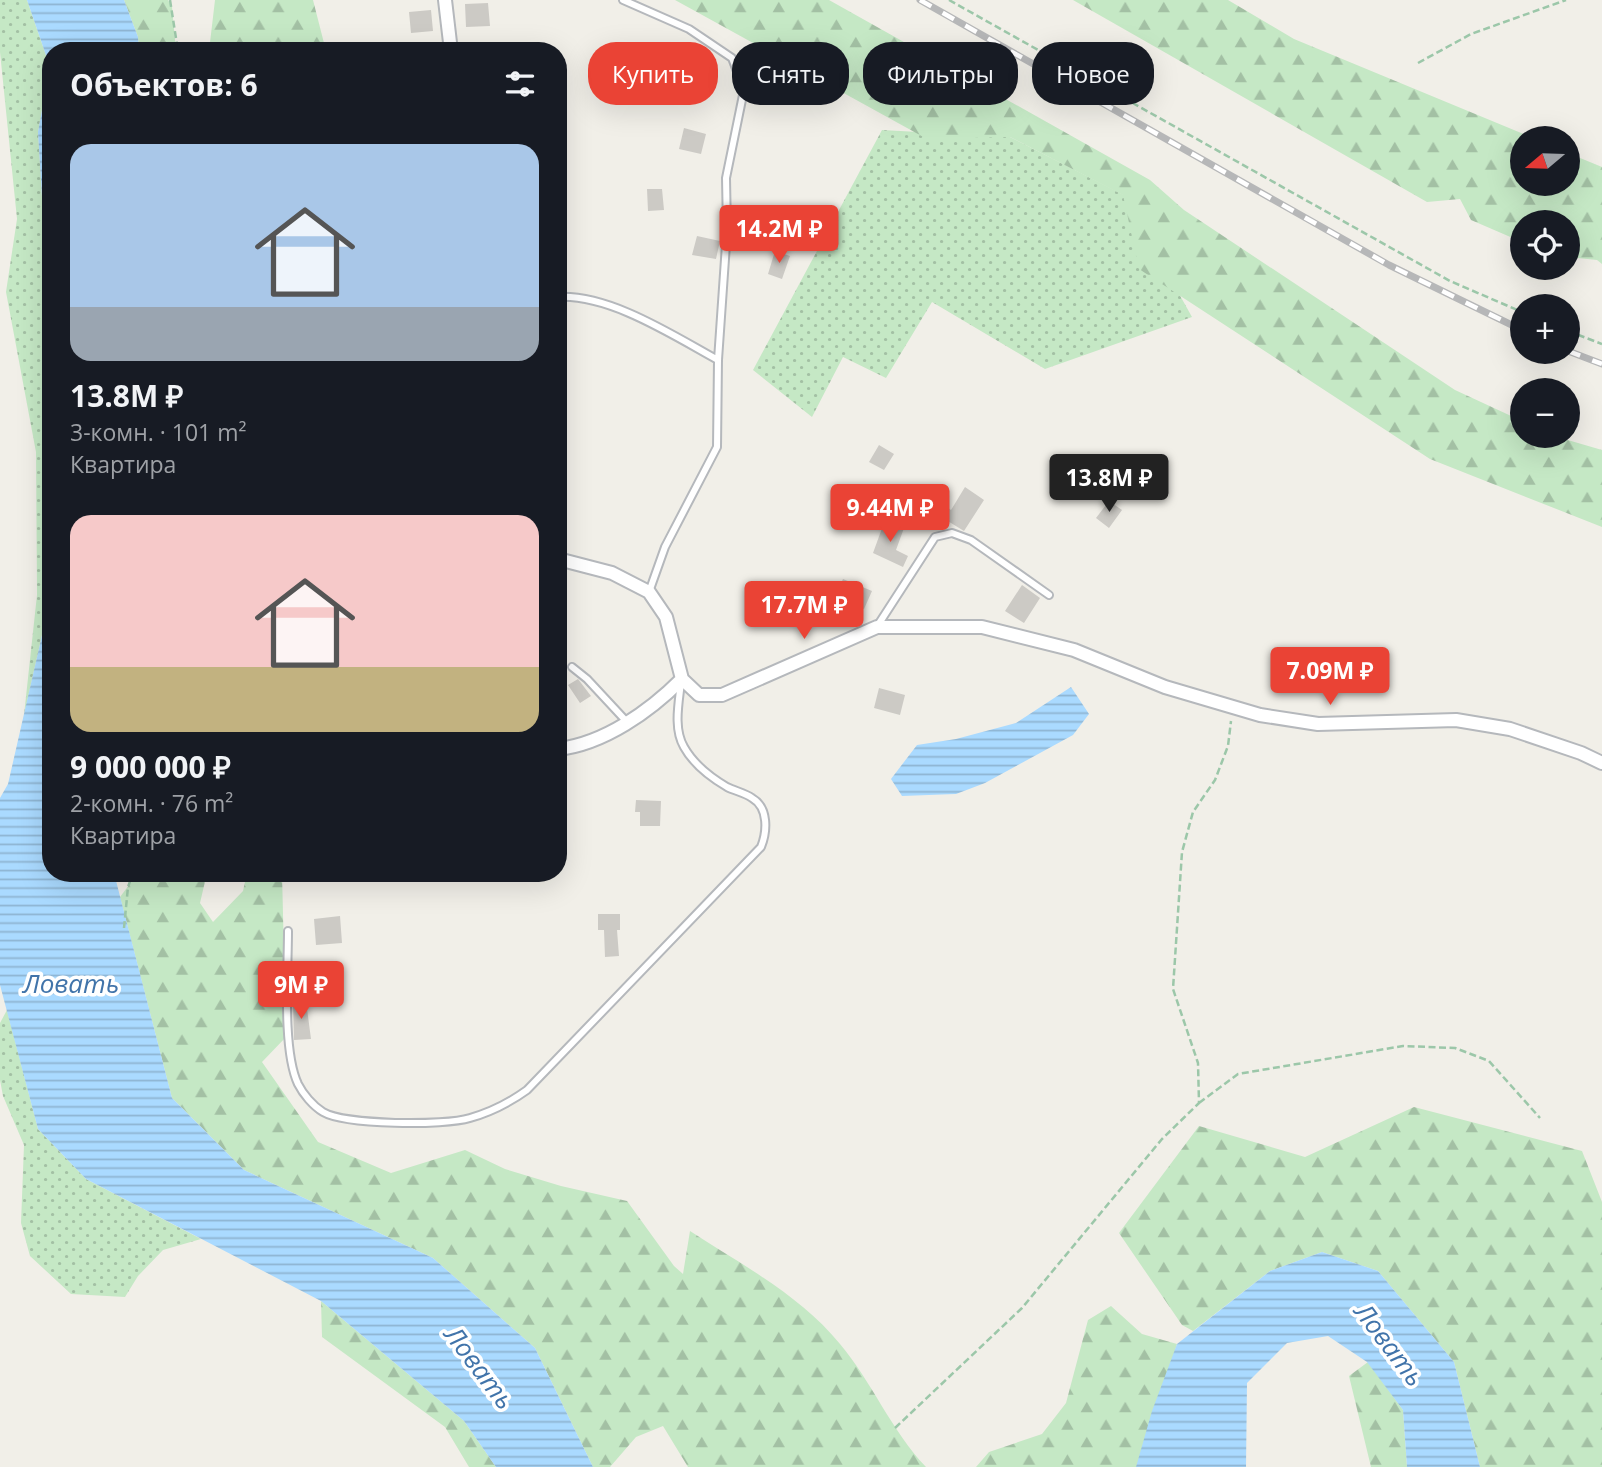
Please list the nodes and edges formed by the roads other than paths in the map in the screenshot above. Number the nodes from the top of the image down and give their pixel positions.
1 (445, 0) edge
2 (623, 0) edge
3 (450, 42) edge
4 (567, 296) edge
5 (718, 360) junction
6 (567, 561) edge
7 (649, 592) junction
8 (1049, 595) dead end
9 (877, 627) junction
10 (572, 667) dead end
11 (682, 678) junction
12 (627, 722) junction
13 (567, 748) edge
14 (1602, 763) edge
15 (288, 931) dead end

1 - 3 street
2 - 5 lane
4 - 5 lane
5 - 7 lane
6 - 7 street
7 - 11 street
8 - 9 lane
9 - 11 street
9 - 14 street
10 - 12 lane
11 - 12 street
11 - 15 lane
12 - 13 street

